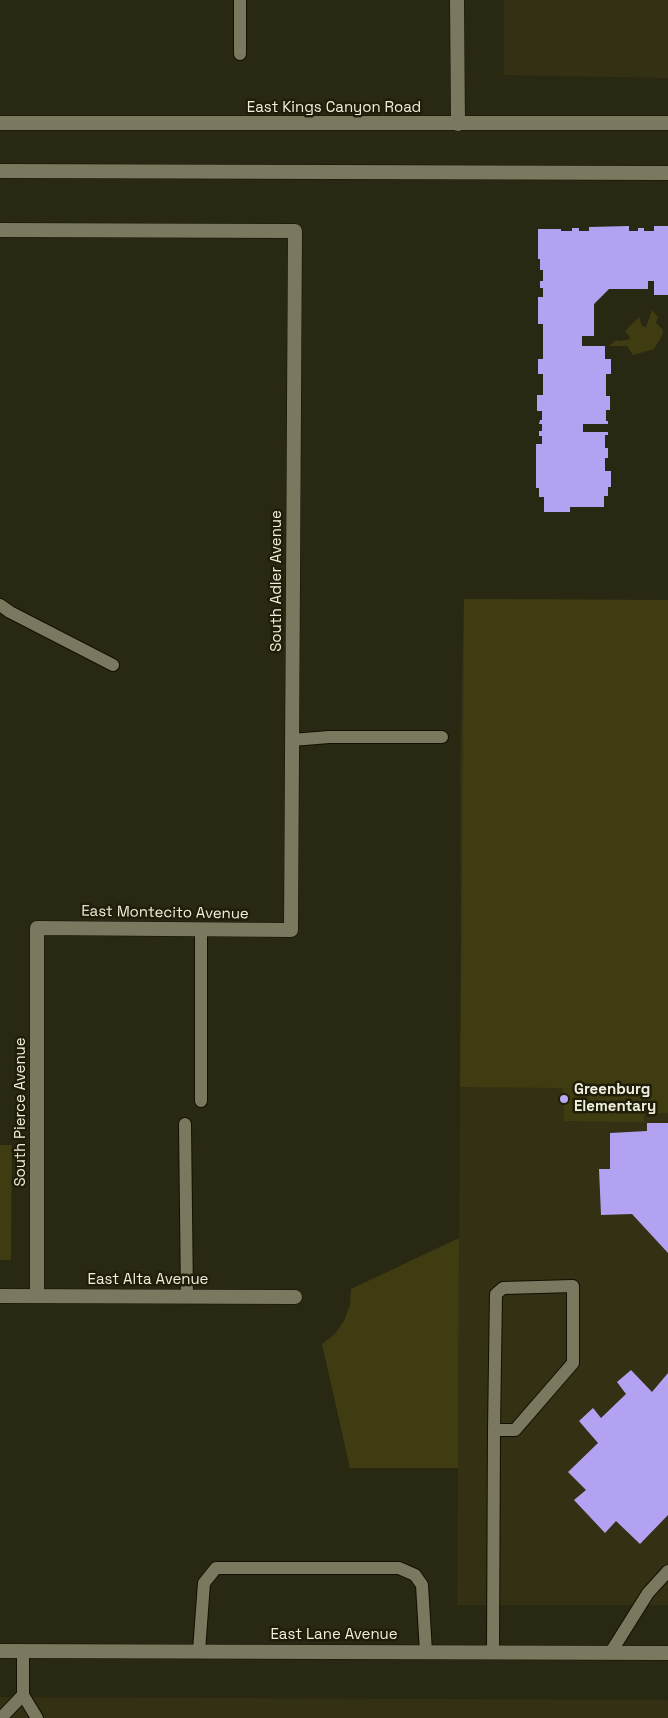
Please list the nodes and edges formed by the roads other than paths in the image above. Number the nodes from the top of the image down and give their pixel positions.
1 (240, 0) edge
2 (457, 0) edge
3 (240, 54) dead end
4 (0, 123) edge
5 (668, 123) edge
6 (458, 124) junction
7 (0, 171) edge
8 (668, 174) edge
9 (0, 230) edge
10 (0, 605) edge
11 (113, 665) dead end
12 (442, 737) dead end
13 (292, 740) junction
14 (37, 928) joint
15 (291, 930) joint
16 (201, 931) junction
17 (201, 1101) dead end
18 (185, 1124) dead end
19 (0, 1296) edge
20 (37, 1296) junction
21 (187, 1297) junction
22 (295, 1297) dead end
23 (494, 1430) junction
24 (668, 1571) edge
25 (0, 1651) edge
26 (23, 1651) junction
27 (199, 1651) junction
28 (426, 1652) junction
29 (493, 1652) junction
30 (611, 1652) junction
31 (668, 1653) edge
32 (23, 1695) junction
33 (1, 1718) edge
34 (37, 1718) edge

1 - 3 lane
2 - 6 street
4 - 6 street, East Kings Canyon Road
5 - 6 street, East Kings Canyon Road
7 - 8 street
9 - 13 street, South Adler Avenue
10 - 11 lane
12 - 13 lane
13 - 15 street, South Adler Avenue
14 - 16 street, East Montecito Avenue
14 - 20 street, South Pierce Avenue
15 - 16 street, East Montecito Avenue
16 - 17 lane
18 - 21 lane
19 - 20 street, East Alta Avenue
20 - 21 street, East Alta Avenue
21 - 22 street, East Alta Avenue
23 - 23 lane
23 - 29 lane
24 - 30 lane
25 - 26 street, East Lane Avenue
26 - 27 street, East Lane Avenue
26 - 32 lane
27 - 28 street, East Lane Avenue
27 - 28 lane
28 - 29 street, East Lane Avenue
29 - 30 street, East Lane Avenue
30 - 31 street, East Lane Avenue
32 - 33 lane
32 - 34 lane

